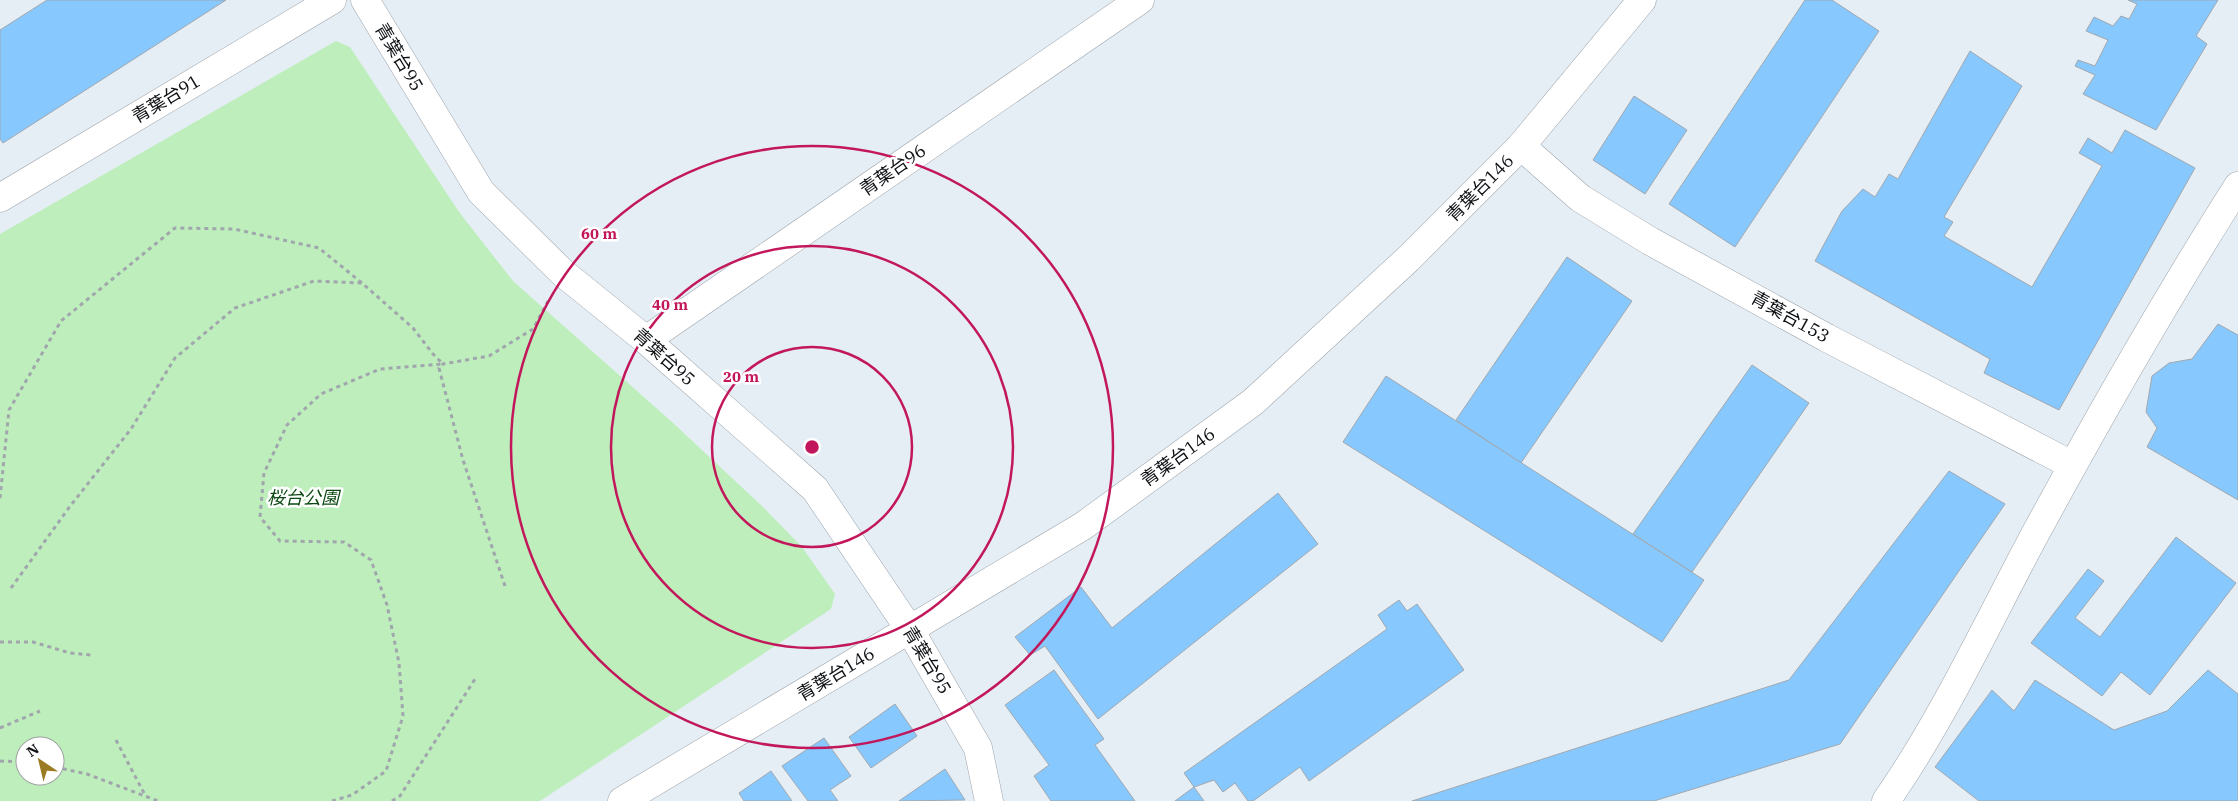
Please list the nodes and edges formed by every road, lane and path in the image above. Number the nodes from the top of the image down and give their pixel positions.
1 (332, 0) edge
2 (365, 0) edge
3 (1140, 0) edge
4 (1642, 0) edge
5 (1521, 146) junction
6 (2238, 186) edge
7 (0, 198) edge
8 (563, 273) junction
9 (362, 283) junction
10 (646, 340) junction
11 (443, 364) junction
12 (2072, 465) junction
13 (0, 498) edge
14 (505, 586) dead end
15 (11, 588) dead end
16 (910, 630) junction
17 (0, 642) edge
18 (91, 655) dead end
19 (477, 676) dead end
20 (40, 711) dead end
21 (0, 728) edge
22 (116, 740) dead end
23 (0, 761) edge
24 (15, 762) edge
25 (65, 769) edge
26 (146, 796) junction
27 (158, 801) edge
28 (332, 801) edge
29 (392, 801) edge
30 (622, 801) edge
31 (990, 801) edge
32 (1886, 801) edge

1 - 7 street, 青葉台91
2 - 8 street, 青葉台95
3 - 10 street, 青葉台96
4 - 5 street, 青葉台146
5 - 12 street, 青葉台153
5 - 16 street, 青葉台146
6 - 12 street
8 - 10 street, 青葉台95
8 - 11 path
9 - 11 path
9 - 13 path
9 - 15 path
10 - 16 street, 青葉台95
11 - 14 path
11 - 28 path
12 - 32 street
16 - 30 street, 青葉台146
16 - 31 street, 青葉台95
17 - 18 path
19 - 29 path
20 - 21 path
22 - 26 path
23 - 24 path
25 - 26 path
26 - 27 path

